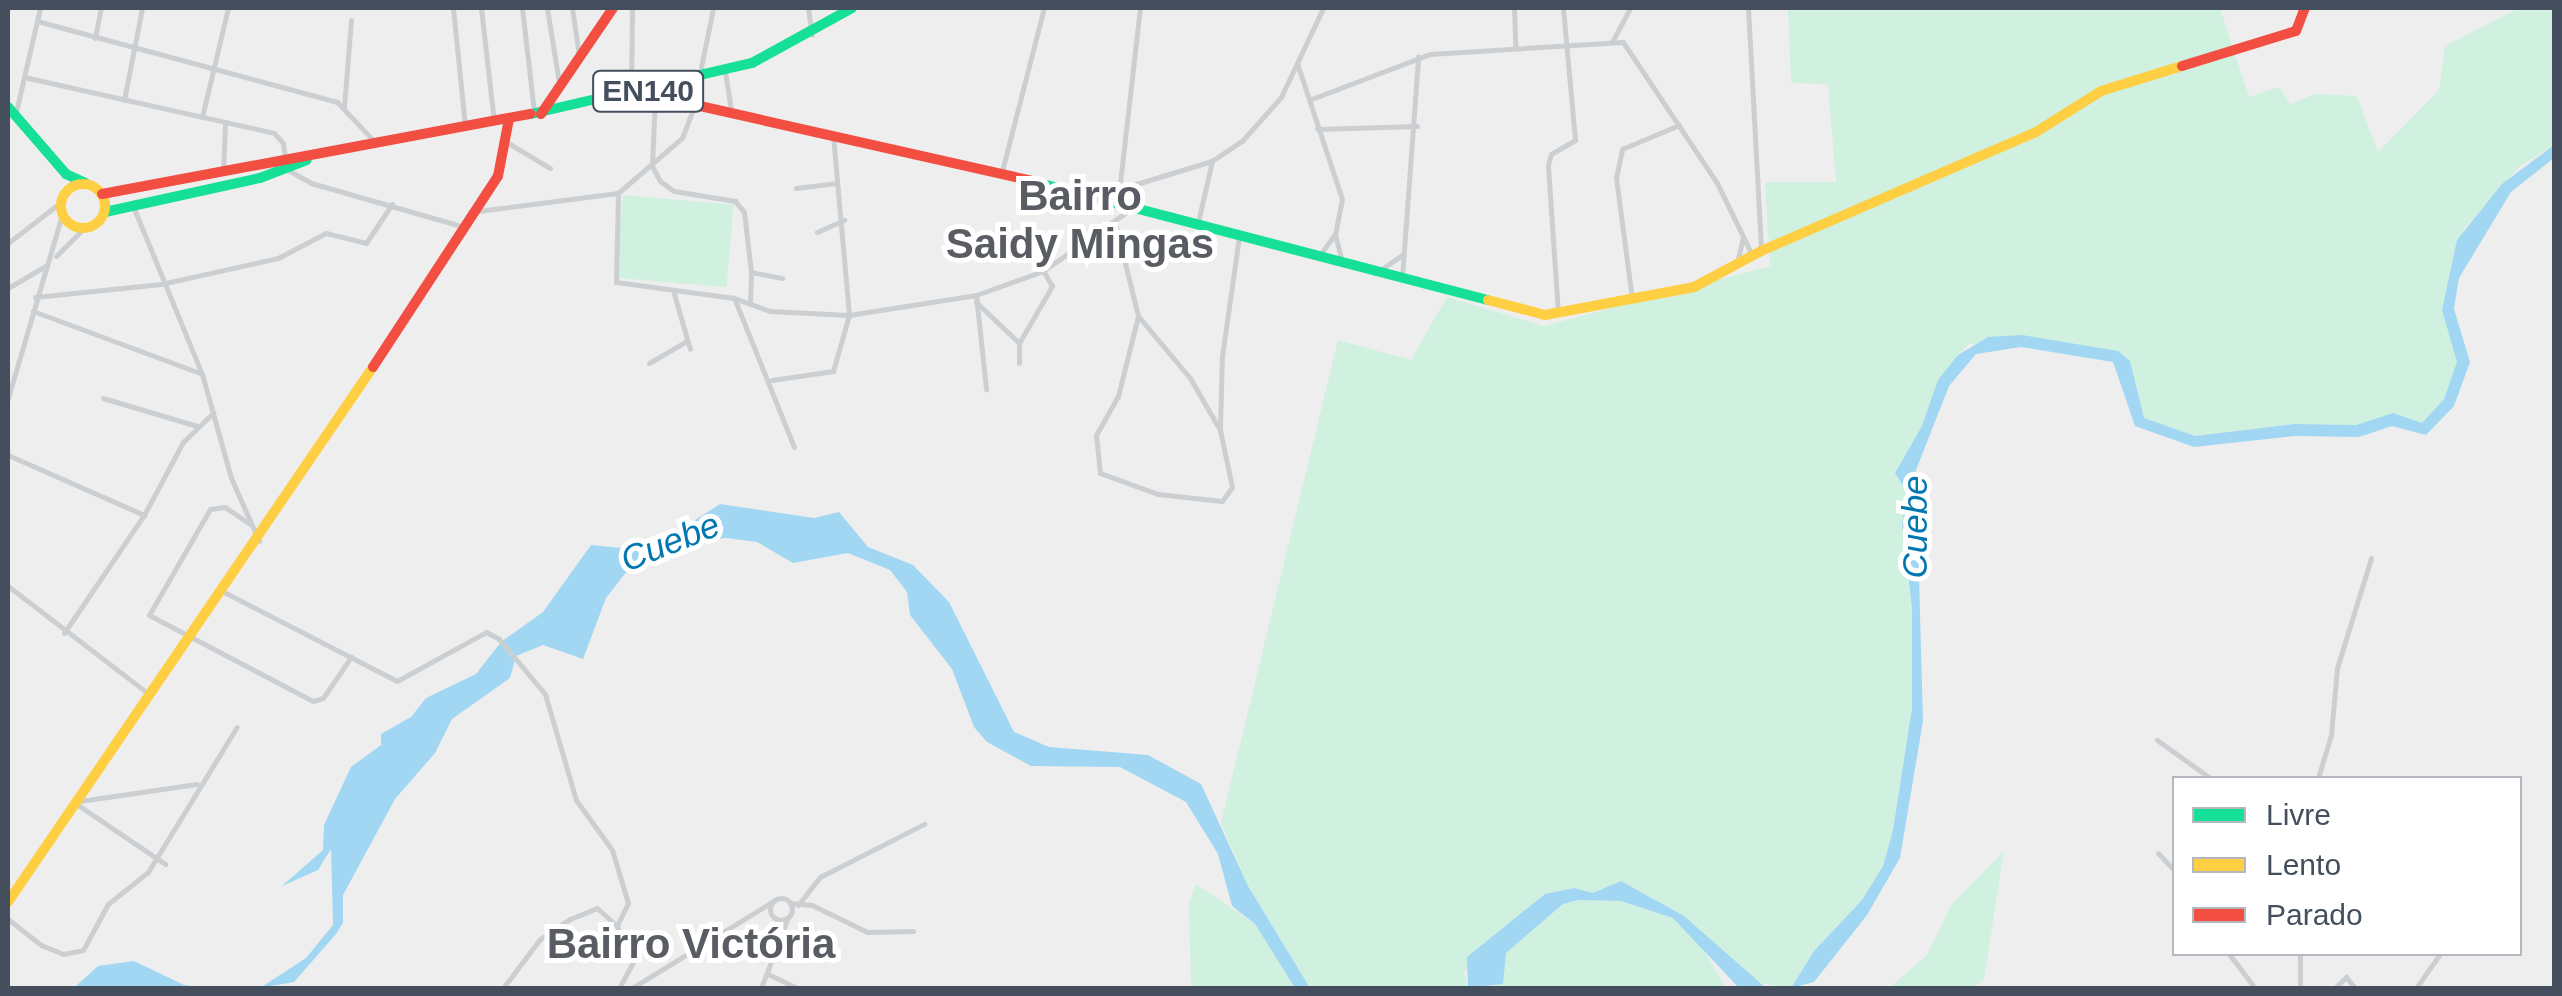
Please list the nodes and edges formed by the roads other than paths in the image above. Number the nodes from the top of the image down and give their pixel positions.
1 (38, 8) edge
2 (101, 8) edge
3 (142, 8) edge
4 (228, 8) edge
5 (453, 8) edge
6 (481, 8) edge
7 (522, 8) edge
8 (547, 8) edge
9 (572, 8) edge
10 (613, 8) edge
11 (632, 8) edge
12 (713, 8) edge
13 (808, 8) edge
14 (852, 8) edge
15 (1044, 8) edge
16 (1140, 8) edge
17 (1323, 8) edge
18 (1514, 8) edge
19 (1564, 8) edge
20 (1630, 8) edge
21 (1748, 8) edge
22 (2306, 8) edge
23 (351, 20) dead end
24 (36, 21) junction
25 (812, 35) junction
26 (95, 38) junction
27 (1612, 42) junction
28 (1564, 43) junction
29 (1515, 46) junction
30 (132, 50) junction
31 (579, 56) junction
32 (1419, 60) junction
33 (1296, 63) junction
34 (209, 68) junction
35 (725, 72) junction
36 (24, 76) junction
37 (699, 77) junction
38 (560, 83) junction
39 (636, 94) junction
40 (655, 97) junction
41 (124, 100) junction
42 (1309, 100) junction
43 (696, 104) junction
44 (344, 106) junction
45 (12, 110) edge
46 (731, 110) junction
47 (538, 114) junction
48 (202, 118) junction
49 (509, 119) junction
50 (494, 122) junction
51 (225, 125) junction
52 (1678, 125) junction
53 (465, 126) junction
54 (1417, 126) junction
55 (1317, 129) junction
56 (833, 136) junction
57 (508, 143) junction
58 (377, 144) junction
59 (1212, 161) junction
60 (286, 164) junction
61 (58, 165) junction
62 (652, 166) junction
63 (550, 168) dead end
64 (224, 172) junction
65 (1001, 175) junction
66 (834, 183) junction
67 (85, 184) junction
68 (1120, 184) junction
69 (796, 188) dead end
70 (618, 193) junction
71 (102, 194) junction
72 (1099, 196) junction
73 (62, 204) junction
74 (392, 204) junction
75 (133, 206) junction
76 (1135, 206) junction
77 (105, 212) junction
78 (470, 212) junction
79 (844, 220) junction
80 (1115, 223) junction
81 (461, 226) junction
82 (1197, 226) junction
83 (84, 228) junction
84 (817, 232) dead end
85 (1335, 234) junction
86 (1239, 236) junction
87 (1743, 238) junction
88 (8, 244) edge
89 (1757, 253) junction
90 (1403, 254) junction
91 (1320, 255) junction
92 (51, 261) junction
93 (1342, 261) junction
94 (1736, 263) junction
95 (1043, 271) junction
96 (1379, 271) junction
97 (751, 272) junction
98 (1402, 277) junction
99 (782, 278) dead end
100 (161, 284) junction
101 (8, 288) edge
102 (674, 294) junction
103 (35, 297) junction
104 (734, 298) junction
105 (976, 298) junction
106 (1632, 299) junction
107 (750, 304) junction
108 (33, 310) junction
109 (1558, 313) junction
110 (849, 315) junction
111 (1138, 316) junction
112 (687, 341) junction
113 (1019, 343) junction
114 (690, 349) dead end
115 (649, 363) dead end
116 (1019, 363) dead end
117 (202, 374) junction
118 (770, 380) junction
119 (986, 389) dead end
120 (8, 398) edge
121 (104, 398) dead end
122 (214, 413) junction
123 (197, 426) junction
124 (1220, 430) junction
125 (794, 447) dead end
126 (8, 455) edge
127 (144, 516) junction
128 (250, 524) junction
129 (259, 541) junction
130 (2371, 558) dead end
131 (8, 586) edge
132 (220, 590) junction
133 (64, 633) junction
134 (188, 639) junction
135 (351, 656) junction
136 (149, 694) junction
137 (237, 727) dead end
138 (2156, 740) dead end
139 (2207, 776) edge
140 (2319, 776) edge
141 (197, 784) junction
142 (76, 802) junction
143 (924, 824) dead end
144 (2158, 853) dead end
145 (154, 857) junction
146 (166, 864) dead end
147 (2172, 868) edge
148 (775, 900) junction
149 (8, 902) edge
150 (794, 904) junction
151 (756, 909) junction
152 (774, 916) junction
153 (788, 917) junction
154 (8, 920) edge
155 (616, 926) junction
156 (912, 930) dead end
157 (784, 933) junction
158 (2231, 956) edge
159 (2300, 956) edge
160 (2439, 956) edge
161 (768, 974) junction
162 (503, 988) edge
163 (619, 988) edge
164 (632, 988) edge
165 (761, 988) edge
166 (797, 988) edge
167 (2255, 988) edge
168 (2300, 988) edge
169 (2335, 988) edge
170 (2355, 988) edge
171 (2416, 988) edge

1 - 24 street
2 - 26 street
3 - 30 street
4 - 34 street
5 - 53 street
6 - 50 street
7 - 47 street
8 - 38 street
9 - 31 street
10 - 31 main road
11 - 39 street
12 - 37 street
13 - 25 street
14 - 25 main road, EN140
15 - 65 street
16 - 68 street
17 - 33 street
18 - 29 street
19 - 28 street
20 - 27 street
21 - 89 street
22 - 89 main road
23 - 44 street
24 - 26 street
24 - 36 street
25 - 35 main road, EN140
26 - 30 street
27 - 28 street
27 - 52 street
28 - 29 street
28 - 109 street
29 - 32 street
30 - 34 street
30 - 41 street
31 - 38 main road
32 - 42 street
32 - 54 street
33 - 42 street
33 - 59 street
34 - 44 street
34 - 48 street
35 - 37 main road, EN140
35 - 46 street
36 - 41 street
36 - 45 street
37 - 39 main road, EN140
38 - 47 main road
39 - 40 main road
39 - 47 main road, EN140
40 - 43 main road
40 - 62 street
41 - 48 street
42 - 55 street
43 - 46 main road
43 - 62 street
44 - 58 street
45 - 61 main road
46 - 56 main road
47 - 49 main road, EN140
48 - 51 street
49 - 50 main road, EN140
49 - 57 main road
50 - 53 main road, EN140
51 - 60 street
51 - 64 street
52 - 87 street
52 - 106 street
53 - 58 main road, EN140
54 - 55 street
54 - 90 street
55 - 85 street
56 - 65 main road
56 - 66 street
57 - 63 street
57 - 78 main road
58 - 60 main road, EN140
59 - 68 street
59 - 82 street
60 - 64 main road, EN140
60 - 74 street
60 - 75 main road, EN140
61 - 67 main road
61 - 73 main road
62 - 70 street
62 - 97 street
64 - 71 main road, EN140
65 - 72 main road
66 - 69 street
66 - 79 street
67 - 71 main road
67 - 73 main road
68 - 72 street
70 - 78 street
70 - 102 street
71 - 77 main road
72 - 76 main road
73 - 83 main road
73 - 88 street
73 - 92 street
74 - 81 street
74 - 100 street
75 - 77 main road, EN140
75 - 100 street
76 - 80 street
76 - 82 main road
77 - 83 main road, EN140
78 - 81 main road
79 - 84 street
79 - 110 street
80 - 95 street
80 - 111 street
81 - 129 main road
82 - 86 main road
83 - 92 street
85 - 91 street
85 - 93 street
86 - 91 main road
86 - 124 street
87 - 89 street
87 - 94 street
89 - 94 main road
90 - 96 street
90 - 98 street
91 - 93 main road
92 - 101 street
92 - 103 street
93 - 96 main road
94 - 106 main road
95 - 105 street
95 - 113 street
96 - 98 main road
97 - 99 street
97 - 107 street
98 - 109 main road
100 - 103 street
100 - 117 street
102 - 104 street
102 - 112 street
103 - 108 street
104 - 107 street
104 - 118 street
105 - 110 street
105 - 113 street
105 - 119 street
106 - 109 main road
107 - 110 street
108 - 117 street
108 - 120 street
110 - 118 street
111 - 124 street
111 - 124 street
112 - 114 street
112 - 115 street
113 - 116 street
117 - 122 street
118 - 125 street
121 - 123 street
122 - 123 street
122 - 128 street
123 - 127 street
126 - 127 street
127 - 133 street
128 - 129 street
128 - 134 street
129 - 132 main road
130 - 140 street
131 - 133 street
132 - 134 main road
132 - 135 street
133 - 136 street
134 - 135 street
134 - 136 main road
135 - 155 street
136 - 142 main road
137 - 141 street
138 - 139 street
141 - 142 street
141 - 145 street
142 - 145 street
142 - 149 main road
143 - 150 street
144 - 147 street
145 - 146 street
145 - 154 street
148 - 150 street
148 - 151 street
148 - 152 street
150 - 153 street
150 - 156 street
151 - 152 street
151 - 164 street
152 - 153 street
152 - 157 street
153 - 157 street
155 - 162 street
155 - 163 street
157 - 161 street
158 - 167 street
159 - 168 street
160 - 171 street
161 - 165 street
161 - 166 street
169 - 170 street

